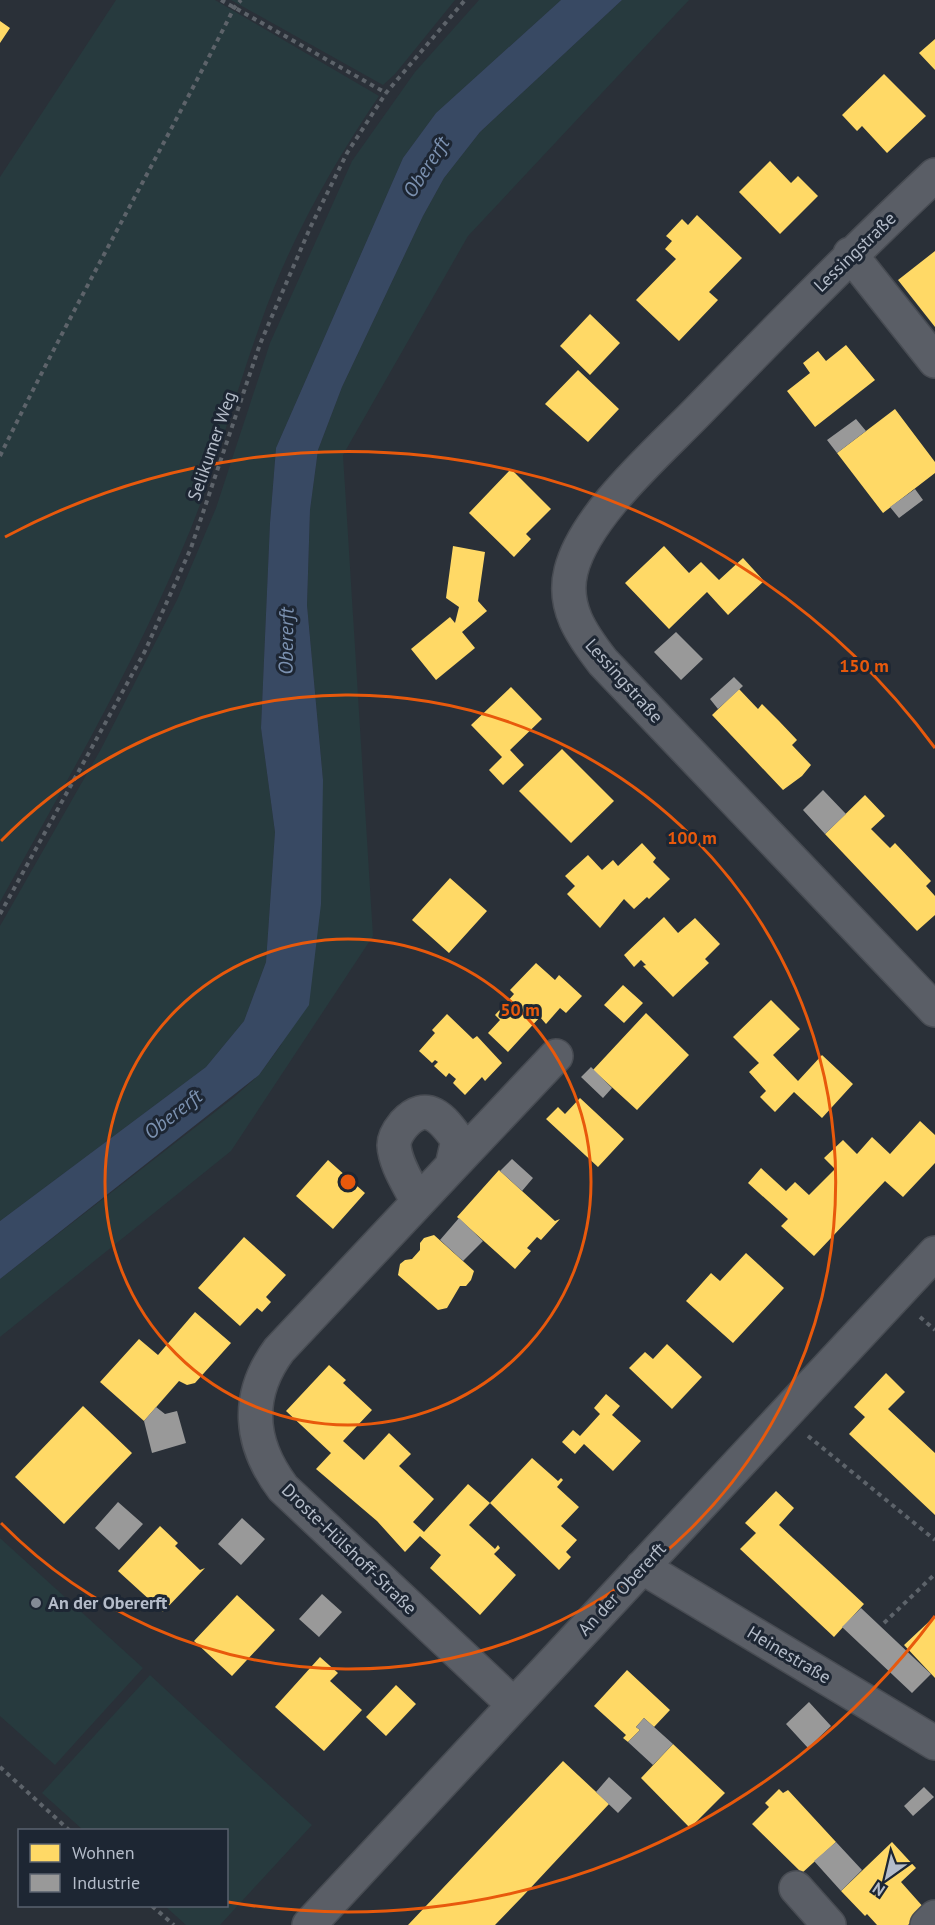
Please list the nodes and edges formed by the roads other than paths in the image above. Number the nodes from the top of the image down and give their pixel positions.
1 (935, 175) edge
2 (850, 254) junction
3 (935, 361) edge
4 (935, 1010) edge
5 (556, 1056) dead end
6 (452, 1166) junction
7 (417, 1201) junction
8 (935, 1253) edge
9 (642, 1568) junction
10 (514, 1705) junction
11 (935, 1743) edge
12 (796, 1888) dead end
13 (935, 1917) edge
14 (309, 1925) edge
15 (829, 1925) edge
16 (927, 1925) edge

1 - 2 street, Lessingstraße
2 - 3 street
2 - 4 street, Lessingstraße
5 - 6 street, Droste-Hülshoff-Straße
6 - 7 street, Droste-Hülshoff-Straße
6 - 7 street
7 - 10 street, Droste-Hülshoff-Straße
8 - 9 street, An der Obererft
9 - 10 street, An der Obererft
9 - 11 street, Heinestraße
10 - 14 street, An der Obererft
12 - 15 street
13 - 16 street

